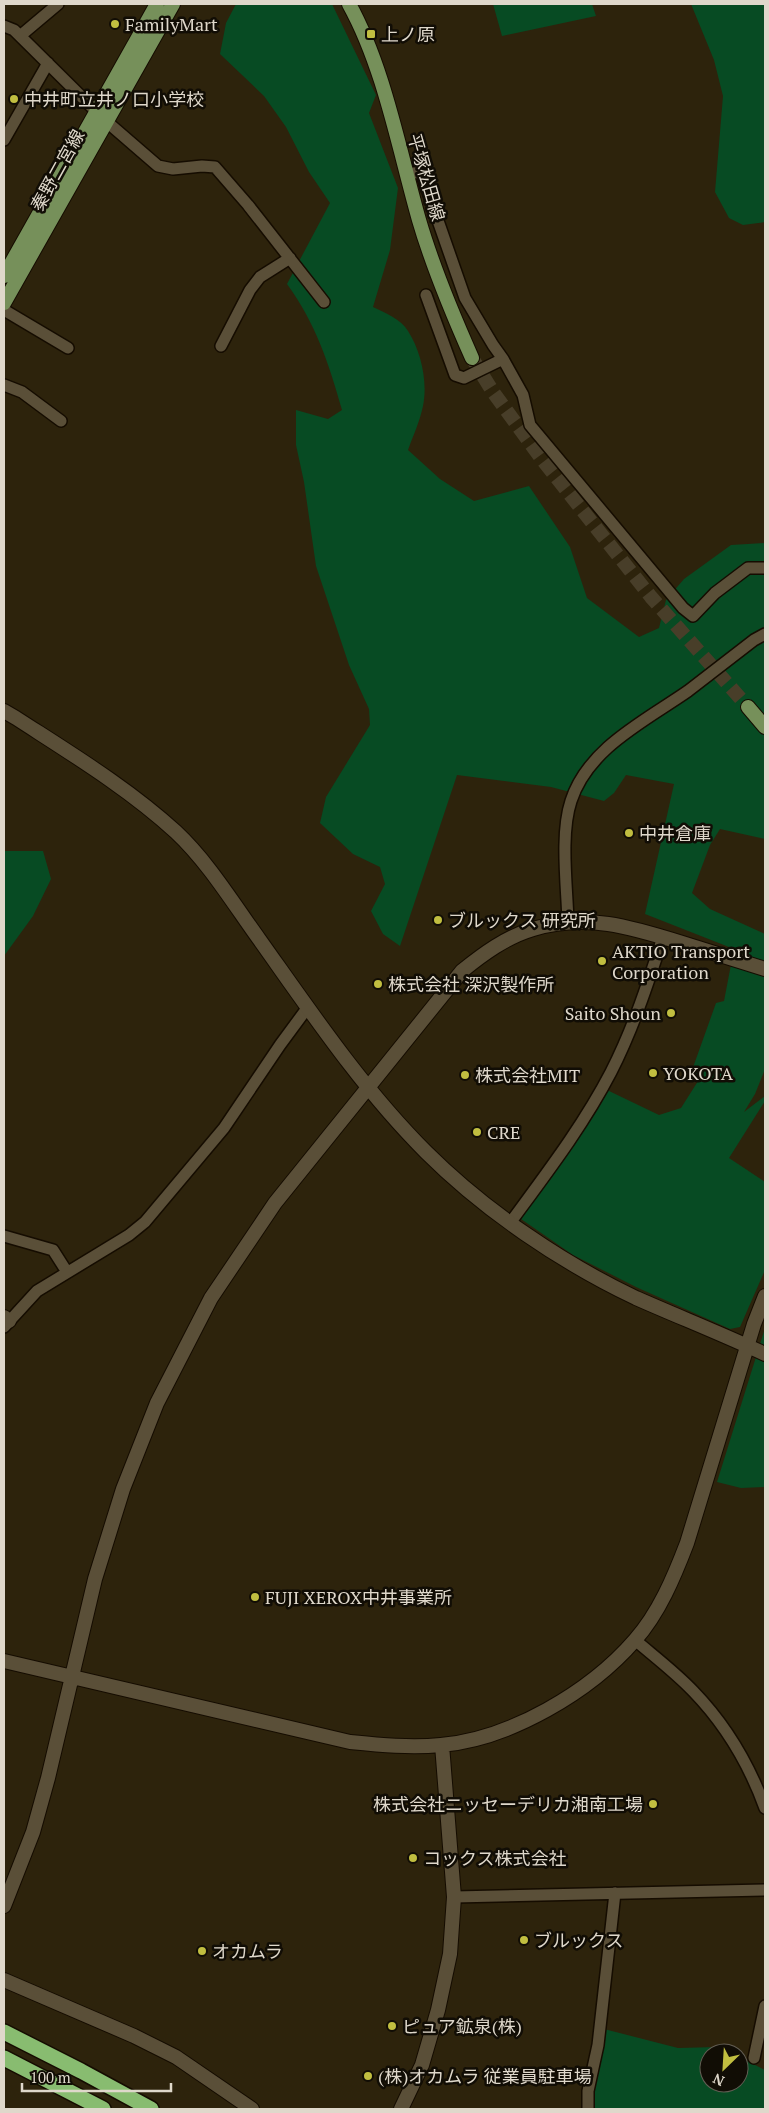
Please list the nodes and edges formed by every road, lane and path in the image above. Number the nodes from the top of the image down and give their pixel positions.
1 (58, 4) edge
2 (157, 4) edge
3 (173, 4) edge
4 (348, 4) edge
5 (4, 26) edge
6 (20, 36) junction
7 (48, 63) junction
8 (102, 116) junction
9 (4, 140) edge
10 (407, 174) junction
11 (290, 258) junction
12 (4, 276) edge
13 (426, 295) dead end
14 (324, 302) dead end
15 (4, 303) edge
16 (4, 310) edge
17 (221, 346) dead end
18 (68, 348) dead end
19 (472, 358) tunnel mouth
20 (503, 359) junction
21 (4, 384) edge
22 (61, 421) dead end
23 (765, 568) edge
24 (765, 634) edge
25 (748, 707) tunnel mouth
26 (4, 711) edge
27 (765, 727) edge
28 (568, 922) junction
29 (663, 937) junction
30 (765, 969) edge
31 (308, 1007) junction
32 (368, 1087) junction
33 (510, 1223) junction
34 (4, 1236) edge
35 (67, 1272) junction
36 (765, 1296) edge
37 (6, 1322) edge
38 (748, 1346) junction
39 (763, 1353) edge
40 (636, 1640) junction
41 (4, 1661) edge
42 (71, 1677) junction
43 (442, 1745) junction
44 (765, 1808) edge
45 (765, 1890) edge
46 (615, 1893) junction
47 (454, 1897) junction
48 (4, 1906) edge
49 (4, 1980) edge
50 (765, 2006) edge
51 (4, 2032) edge
52 (4, 2058) edge
53 (754, 2058) dead end
54 (103, 2109) edge
55 (151, 2109) edge
56 (252, 2109) edge
57 (401, 2109) edge
58 (588, 2109) edge

1 - 6 street
2 - 8 main road, 秦野二宮線
3 - 8 main road, 秦野二宮線
4 - 10 main road, 平塚松田線
5 - 6 street
6 - 7 street
7 - 8 street
7 - 9 street
8 - 11 street
8 - 12 main road, 秦野二宮線
8 - 15 main road, 秦野二宮線
10 - 19 main road, 平塚松田線
10 - 20 street
11 - 14 street
11 - 17 street
13 - 20 street
16 - 18 street
20 - 23 street
21 - 22 street
24 - 28 street
25 - 27 main road
26 - 31 street
28 - 29 street
28 - 32 street
29 - 30 street
29 - 33 street
31 - 32 street
31 - 35 street
32 - 33 street
32 - 42 street
33 - 38 street
34 - 35 street
35 - 37 street
36 - 38 street
38 - 39 street
38 - 40 street
40 - 43 street
40 - 44 street
41 - 42 street
42 - 43 street
42 - 48 street
43 - 47 street
45 - 46 street
46 - 47 street
46 - 58 street
47 - 57 street
49 - 56 street
50 - 53 street
51 - 55 highway
52 - 54 highway

